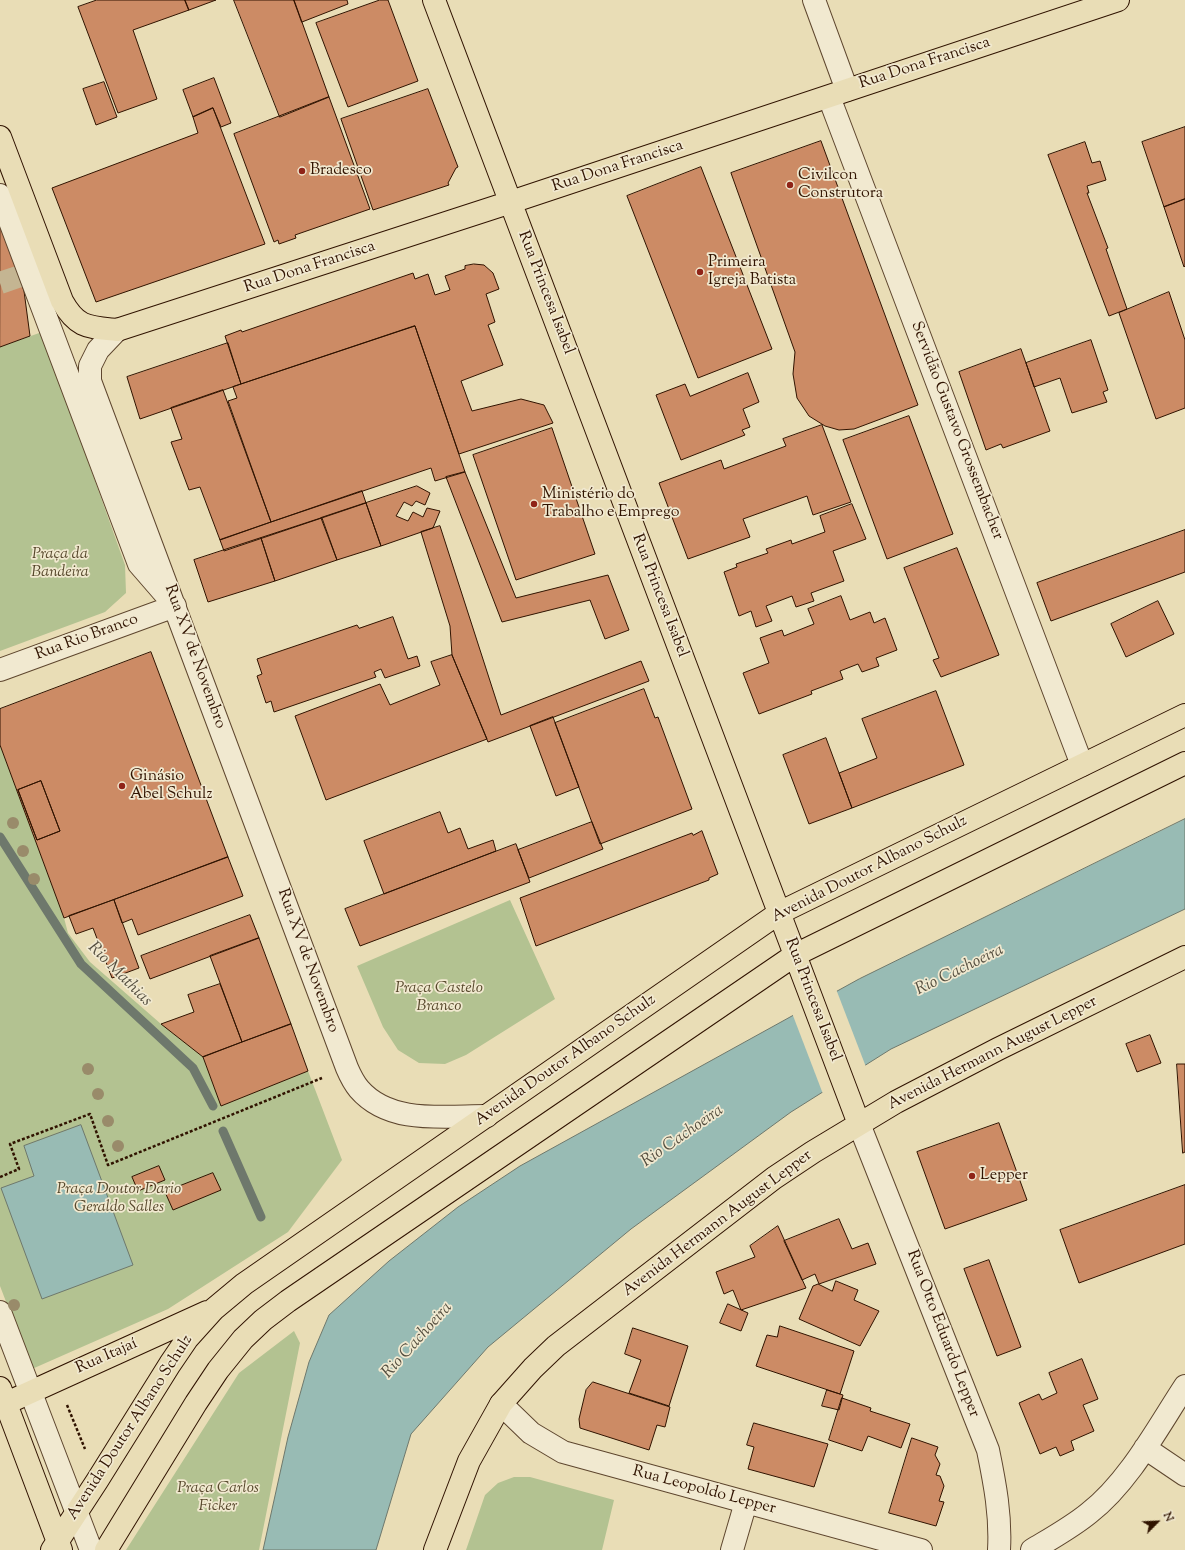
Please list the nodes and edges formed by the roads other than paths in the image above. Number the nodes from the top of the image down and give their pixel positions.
1 (434, 0) edge
2 (814, 0) edge
3 (1118, 0) edge
4 (838, 93) junction
5 (0, 136) edge
6 (0, 195) edge
7 (511, 202) junction
8 (29, 273) junction
9 (62, 302) junction
10 (117, 330) junction
11 (175, 606) junction
12 (0, 670) edge
13 (1185, 715) edge
14 (1185, 763) edge
15 (1082, 765) junction
16 (779, 913) junction
17 (795, 955) junction
18 (1185, 957) edge
19 (487, 1116) junction
20 (859, 1124) junction
21 (214, 1309) junction
22 (0, 1312) edge
23 (1185, 1386) edge
24 (31, 1392) junction
25 (2, 1399) edge
26 (501, 1404) junction
27 (1145, 1448) junction
28 (1185, 1475) edge
29 (746, 1502) junction
30 (77, 1512) junction
31 (57, 1547) edge
32 (91, 1550) edge
33 (106, 1550) edge
34 (435, 1550) edge
35 (732, 1550) edge
36 (921, 1550) edge
37 (999, 1550) edge
38 (1032, 1550) edge

1 - 7 main road, Rua Princesa Isabel
2 - 4 street, Servidão Gustavo Grossembacher
3 - 4 main road, Rua Dona Francisca
4 - 7 main road, Rua Dona Francisca
4 - 15 street, Servidão Gustavo Grossembacher
5 - 9 main road
6 - 8 street
7 - 10 main road, Rua Dona Francisca
7 - 16 main road, Rua Princesa Isabel
8 - 9 street
8 - 11 street
9 - 10 main road
10 - 11 street, Rua XV de Novembro
11 - 12 street, Rua Rio Branco
11 - 19 street, Rua XV de Novembro
13 - 15 main road, Avenida Doutor Albano Schulz
14 - 17 main road
15 - 16 main road, Avenida Doutor Albano Schulz
16 - 17 main road, Rua Princesa Isabel
16 - 19 main road, Avenida Doutor Albano Schulz
17 - 20 main road, Rua Princesa Isabel
17 - 33 main road
18 - 20 main road, Avenida Hermann August Lepper
19 - 21 main road, Avenida Doutor Albano Schulz
20 - 26 main road, Avenida Hermann August Lepper
20 - 37 street, Rua Otto Eduardo Lepper
21 - 24 main road, Rua Itajaí
21 - 30 main road, Avenida Doutor Albano Schulz
22 - 24 street
23 - 27 street
24 - 25 main road, Rua Itajaí
24 - 30 street
25 - 31 main road
26 - 29 street, Rua Leopoldo Lepper
26 - 34 main road, Avenida Hermann August Lepper
27 - 28 street
27 - 38 street
29 - 35 street
29 - 36 street, Rua Leopoldo Lepper
30 - 31 main road, Avenida Doutor Albano Schulz
30 - 32 street

